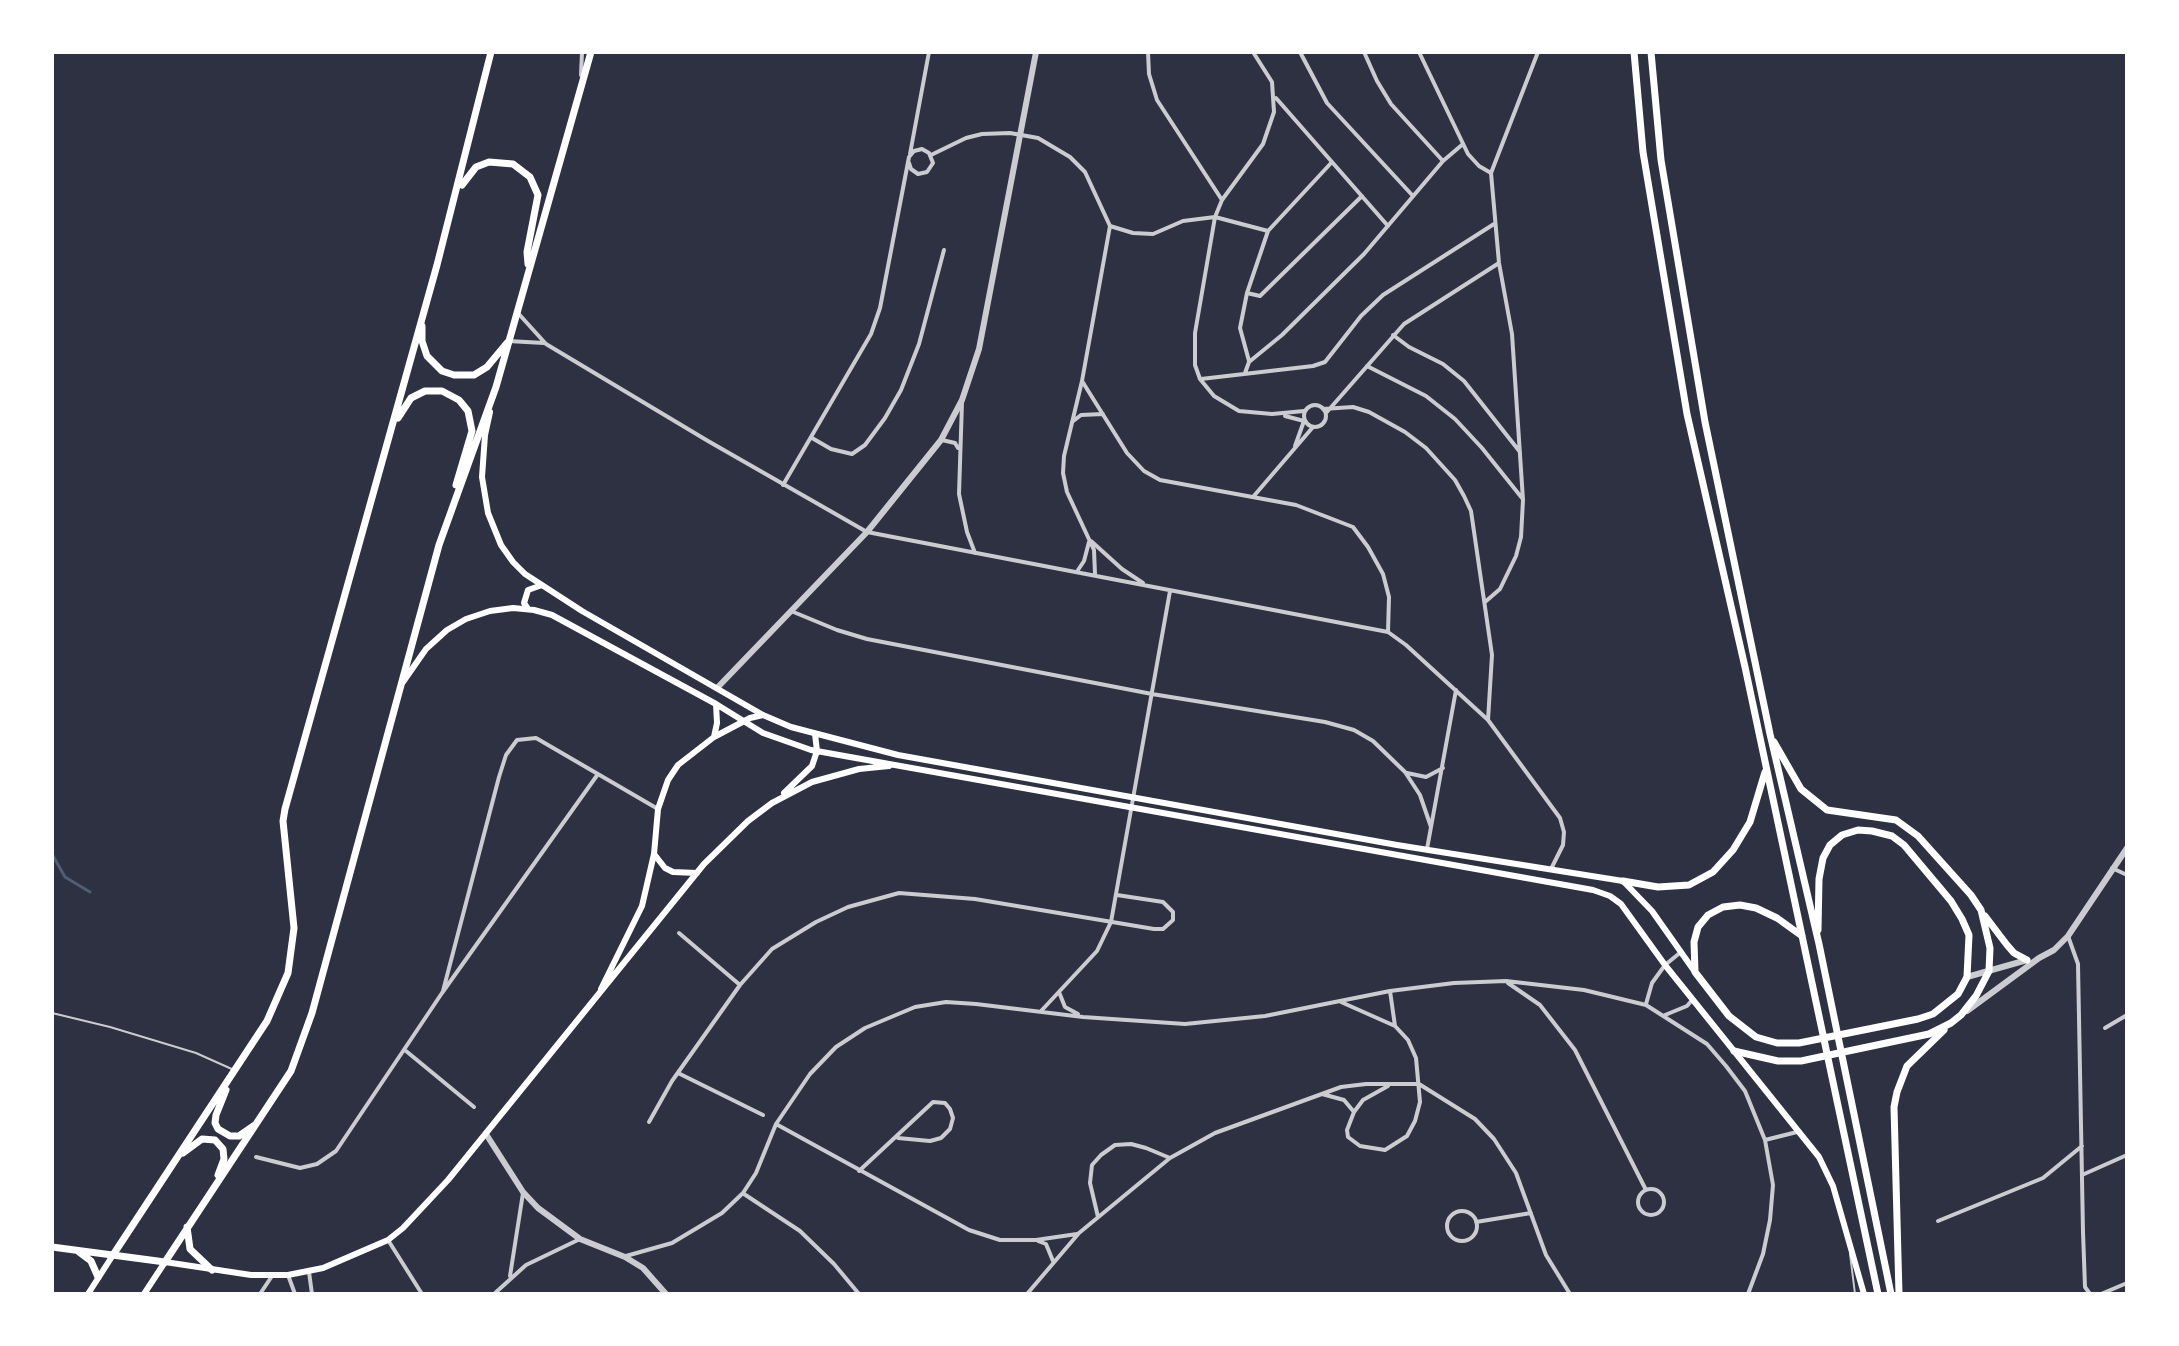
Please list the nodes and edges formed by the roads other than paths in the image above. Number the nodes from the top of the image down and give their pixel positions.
1 (491, 52) edge
2 (582, 52) edge
3 (591, 52) edge
4 (929, 52) edge
5 (1036, 52) edge
6 (1148, 52) edge
7 (1253, 52) edge
8 (1300, 52) edge
9 (1364, 52) edge
10 (1419, 52) edge
11 (1538, 52) edge
12 (1634, 52) edge
13 (1651, 52) edge
14 (1274, 97) junction
15 (578, 98) junction
16 (1021, 134) junction
17 (1463, 144) junction
18 (931, 155) junction
19 (909, 160) junction
20 (1443, 161) junction
21 (1332, 162) junction
22 (1491, 173) junction
23 (1362, 196) junction
24 (1413, 196) junction
25 (1222, 200) junction
26 (454, 203) junction
27 (1215, 217) junction
28 (1494, 224) junction
29 (1110, 226) junction
30 (1388, 226) junction
31 (1268, 231) junction
32 (944, 250) dead end
33 (1499, 263) junction
34 (528, 270) junction
35 (1247, 293) junction
36 (517, 311) junction
37 (422, 316) junction
38 (1393, 335) junction
39 (508, 341) junction
40 (546, 344) junction
41 (1249, 362) junction
42 (1367, 366) junction
43 (1245, 373) junction
44 (1200, 379) junction
45 (1082, 381) junction
46 (496, 387) junction
47 (962, 400) junction
48 (1330, 408) junction
49 (1304, 411) junction
50 (1324, 411) junction
51 (1103, 414) junction
52 (1279, 414) junction
53 (1304, 421) junction
54 (1071, 423) junction
55 (1313, 427) junction
56 (391, 434) junction
57 (812, 438) junction
58 (941, 440) junction
59 (1294, 449) junction
60 (960, 450) junction
61 (1521, 454) junction
62 (783, 485) junction
63 (1253, 497) junction
64 (1523, 500) junction
65 (867, 532) junction
66 (1089, 539) junction
67 (439, 545) junction
68 (975, 553) junction
69 (1077, 572) junction
70 (1095, 575) junction
71 (542, 585) junction
72 (1147, 586) junction
73 (1170, 591) junction
74 (1485, 602) junction
75 (528, 609) junction
76 (791, 611) junction
77 (1388, 632) junction
78 (403, 682) junction
79 (717, 688) junction
80 (1456, 690) junction
81 (1152, 694) junction
82 (716, 704) junction
83 (763, 715) junction
84 (1488, 720) junction
85 (744, 721) junction
86 (815, 734) junction
87 (1770, 734) junction
88 (714, 737) junction
89 (817, 751) junction
90 (902, 765) junction
91 (1444, 767) junction
92 (1766, 770) junction
93 (1405, 772) junction
94 (598, 774) junction
95 (1132, 797) junction
96 (772, 803) junction
97 (1130, 807) junction
98 (658, 809) junction
99 (1431, 827) junction
100 (2127, 848) edge
101 (1426, 850) junction
102 (654, 854) junction
103 (1552, 867) junction
104 (2112, 868) junction
105 (697, 873) junction
106 (2127, 875) edge
107 (1623, 881) junction
108 (1117, 895) junction
109 (1981, 910) junction
110 (1111, 922) junction
111 (679, 933) dead end
112 (1802, 936) junction
113 (2068, 936) junction
114 (1819, 944) junction
115 (1681, 952) junction
116 (2039, 958) junction
117 (2027, 960) junction
118 (1665, 965) junction
119 (1989, 971) junction
120 (1695, 972) junction
121 (1967, 977) junction
122 (1506, 981) junction
123 (740, 985) junction
124 (1390, 991) junction
125 (1059, 992) junction
126 (442, 993) junction
127 (1693, 999) junction
128 (1050, 1001) junction
129 (1340, 1001) junction
130 (593, 1004) junction
131 (1646, 1005) junction
132 (1040, 1012) junction
133 (52, 1013) edge
134 (1058, 1014) junction
135 (1665, 1015) junction
136 (1961, 1015) junction
137 (2127, 1015) edge
138 (1083, 1017) junction
139 (1951, 1023) junction
140 (1395, 1026) junction
141 (2105, 1028) dead end
142 (406, 1051) junction
143 (1734, 1051) junction
144 (234, 1072) junction
145 (678, 1073) junction
146 (1419, 1084) junction
147 (1390, 1085) junction
148 (1319, 1094) junction
149 (474, 1107) dead end
150 (1354, 1112) junction
151 (763, 1115) dead end
152 (259, 1122) junction
153 (649, 1122) dead end
154 (776, 1124) junction
155 (1799, 1132) junction
156 (486, 1134) junction
157 (898, 1138) junction
158 (1765, 1140) junction
159 (2082, 1146) junction
160 (2127, 1155) edge
161 (256, 1157) dead end
162 (1170, 1158) junction
163 (176, 1159) junction
164 (859, 1171) junction
165 (2082, 1175) junction
166 (1646, 1190) junction
167 (523, 1192) junction
168 (743, 1193) junction
169 (208, 1195) junction
170 (1531, 1213) junction
171 (1098, 1217) junction
172 (1938, 1221) dead end
173 (1476, 1222) junction
174 (187, 1227) junction
175 (1079, 1233) junction
176 (580, 1239) junction
177 (388, 1240) junction
178 (1036, 1240) junction
179 (1848, 1241) junction
180 (52, 1247) edge
181 (77, 1251) junction
182 (113, 1255) junction
183 (625, 1257) junction
184 (165, 1262) junction
185 (1053, 1262) junction
186 (212, 1270) junction
187 (309, 1272) junction
188 (288, 1275) junction
189 (272, 1276) junction
190 (98, 1277) junction
191 (510, 1278) junction
192 (2127, 1283) edge
193 (88, 1294) edge
194 (144, 1294) edge
195 (260, 1294) edge
196 (295, 1294) edge
197 (312, 1294) edge
198 (422, 1294) edge
199 (493, 1294) edge
200 (666, 1294) edge
201 (859, 1294) edge
202 (1027, 1294) edge
203 (1570, 1294) edge
204 (1748, 1294) edge
205 (1855, 1294) edge
206 (1864, 1294) edge
207 (1878, 1294) edge
208 (1891, 1294) edge
209 (1899, 1294) edge
210 (2089, 1294) edge
211 (2101, 1294) edge

1 - 26 main road
2 - 15 street
3 - 15 main road
4 - 19 street
5 - 16 street
6 - 25 street
7 - 14 street
8 - 24 street
9 - 20 street
10 - 17 street
11 - 22 street
12 - 92 main road
13 - 87 main road
14 - 21 street
14 - 25 street
15 - 34 main road
16 - 18 street
16 - 29 street
16 - 47 street
17 - 20 street
17 - 22 street
18 - 19 street
18 - 19 street
19 - 57 street
20 - 24 street
21 - 23 street
21 - 31 street
22 - 28 street
23 - 30 street
23 - 35 street
24 - 30 street
25 - 27 street
26 - 34 main road
26 - 37 main road
27 - 29 street
27 - 31 street
27 - 44 street
28 - 33 street
28 - 43 street
29 - 45 street
30 - 41 street
31 - 35 street
32 - 57 street
33 - 38 street
33 - 61 street
34 - 36 main road
35 - 41 street
36 - 39 main road
36 - 40 street
37 - 39 main road
37 - 56 main road
38 - 42 street
38 - 61 street
39 - 40 street
39 - 46 main road
40 - 62 street
41 - 43 street
42 - 48 street
42 - 64 street
43 - 44 street
44 - 52 street
45 - 51 street
45 - 54 street
46 - 67 main road
46 - 71 main road
47 - 58 street
47 - 60 street
48 - 50 street
48 - 74 street
49 - 50 street
49 - 52 street
49 - 53 street
50 - 55 street
51 - 54 street
51 - 63 street
52 - 53 street
53 - 55 street
53 - 59 street
54 - 66 street
55 - 59 street
56 - 67 main road
56 - 144 main road
57 - 62 street
58 - 60 street
58 - 65 street
59 - 63 street
60 - 68 street
61 - 64 street
62 - 65 street
63 - 77 street
64 - 74 street
65 - 68 street
65 - 76 street
66 - 69 street
66 - 70 street
66 - 72 street
67 - 78 main road
68 - 69 street
69 - 70 street
70 - 72 street
71 - 75 main road
71 - 79 main road
72 - 73 street
73 - 77 street
73 - 81 street
74 - 84 street
75 - 78 main road
75 - 82 main road
76 - 79 street
76 - 81 street
77 - 80 street
78 - 152 main road
79 - 83 main road
80 - 84 street
80 - 91 street
81 - 93 street
81 - 95 street
82 - 85 main road
82 - 88 main road
83 - 85 main road
83 - 86 main road
84 - 103 street
85 - 88 main road
85 - 89 main road
86 - 89 main road
86 - 95 main road
87 - 109 main road
87 - 114 main road
88 - 98 main road
89 - 90 main road
89 - 96 main road
90 - 96 main road
90 - 97 main road
91 - 93 street
91 - 99 street
92 - 107 main road
92 - 112 main road
93 - 99 street
94 - 98 street
94 - 126 street
94 - 126 street
95 - 97 street
95 - 101 main road
96 - 105 main road
97 - 108 street
97 - 118 main road
98 - 102 main road
99 - 101 street
100 - 104 street
101 - 103 main road
102 - 105 main road
102 - 130 main road
103 - 107 main road
104 - 106 street
104 - 113 street
105 - 130 main road
107 - 115 main road
108 - 110 street
108 - 110 street
109 - 117 main road
109 - 119 main road
110 - 123 street
110 - 125 street
111 - 123 street
112 - 120 main road
112 - 207 main road
113 - 116 street
113 - 159 street
114 - 121 main road
114 - 208 main road
115 - 118 street
115 - 120 main road
116 - 117 street
116 - 136 street
117 - 119 street
118 - 127 main road
118 - 131 street
119 - 121 street
119 - 136 main road
120 - 121 main road
122 - 124 street
122 - 131 street
122 - 166 street
123 - 145 street
124 - 129 street
124 - 140 street
125 - 128 street
125 - 138 street
126 - 142 street
127 - 135 street
127 - 143 main road
128 - 132 street
128 - 134 street
129 - 138 street
129 - 140 street
130 - 156 main road
131 - 135 street
132 - 134 street
132 - 154 street
133 - 144 lane
134 - 138 street
135 - 158 street
136 - 139 main road
137 - 141 street
139 - 143 main road
139 - 209 main road
140 - 146 street
142 - 149 street
142 - 161 street
143 - 155 main road
144 - 152 main road
144 - 163 main road
145 - 151 street
145 - 153 street
146 - 147 street
146 - 150 street
146 - 170 street
147 - 148 street
147 - 150 street
148 - 150 street
148 - 162 street
152 - 169 main road
154 - 164 street
154 - 168 street
155 - 158 street
155 - 179 main road
156 - 167 street
156 - 177 main road
157 - 157 street
157 - 164 street
158 - 204 street
159 - 165 street
159 - 172 street
160 - 165 street
162 - 171 street
162 - 171 street
163 - 169 main road
163 - 182 main road
164 - 178 street
165 - 210 street
166 - 166 street
167 - 176 street
167 - 191 street
168 - 183 street
168 - 201 street
169 - 174 main road
170 - 173 street
170 - 203 street
171 - 175 street
173 - 173 street
174 - 184 main road
174 - 186 main road
175 - 178 street
175 - 185 street
176 - 183 street
176 - 191 street
177 - 187 main road
177 - 198 street
178 - 185 street
179 - 205 lane
179 - 206 main road
180 - 181 main road
181 - 182 main road
181 - 190 main road
182 - 184 main road
182 - 190 main road
183 - 200 street
184 - 186 main road
184 - 194 main road
185 - 202 street
186 - 189 main road
187 - 188 main road
187 - 197 street
188 - 189 main road
188 - 196 street
189 - 195 street
190 - 193 main road
191 - 199 street
192 - 211 street

